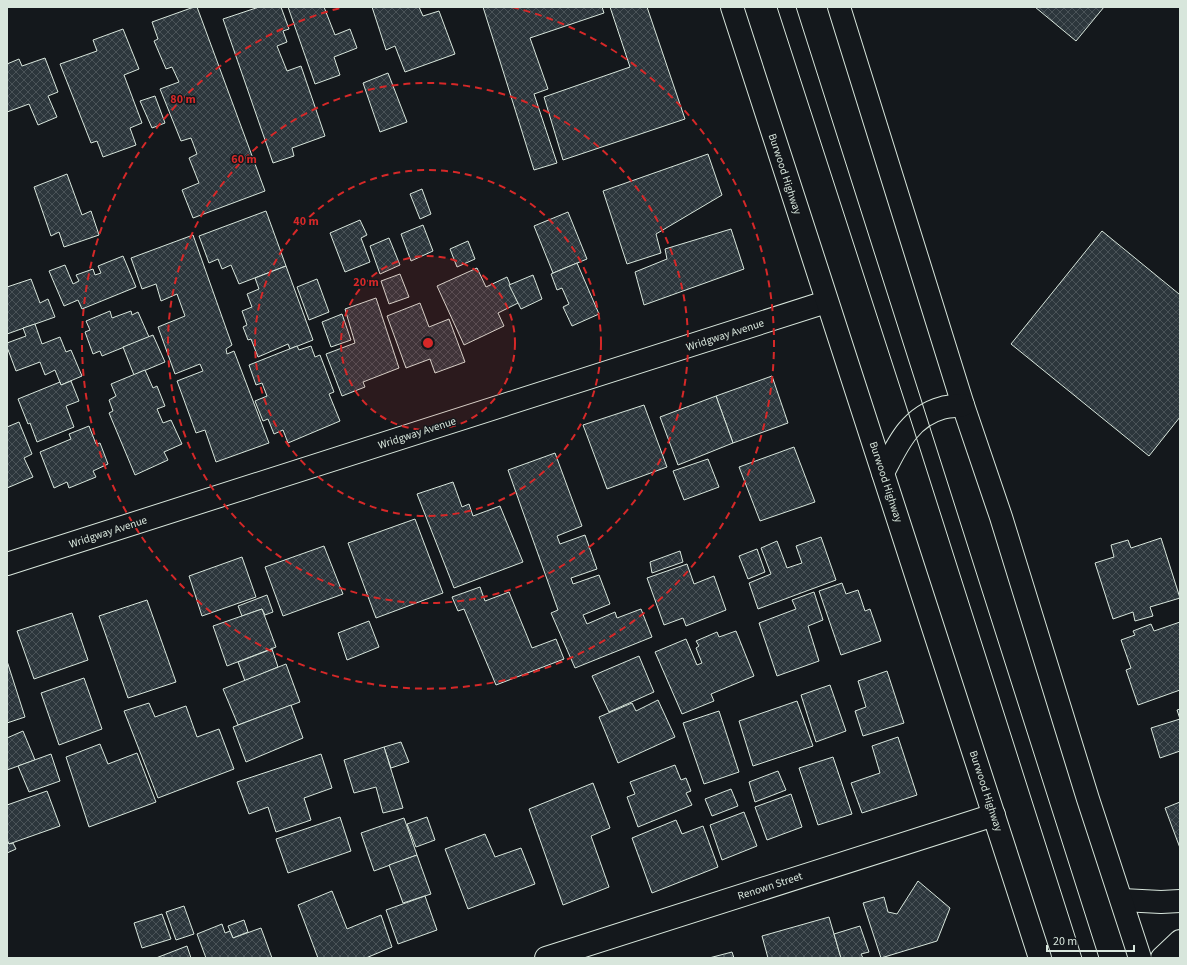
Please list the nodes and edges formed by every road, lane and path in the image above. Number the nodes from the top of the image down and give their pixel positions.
1 (732, 7) edge
2 (840, 7) edge
3 (826, 302) junction
4 (963, 405) junction
5 (883, 473) junction
6 (7, 564) edge
7 (994, 815) junction
8 (1122, 900) junction
9 (1180, 901) edge
10 (1180, 941) edge
11 (546, 958) edge
12 (1040, 958) edge
13 (1140, 958) edge
14 (1162, 958) edge

1 - 3 main road, Burwood Highway
2 - 4 main road
3 - 5 main road, Burwood Highway
3 - 6 main road, Wridgway Avenue
4 - 5 main road
4 - 8 main road
5 - 7 main road, Burwood Highway
7 - 11 main road, Renown Street
7 - 12 main road, Burwood Highway
8 - 9 main road
8 - 13 main road
10 - 14 main road

